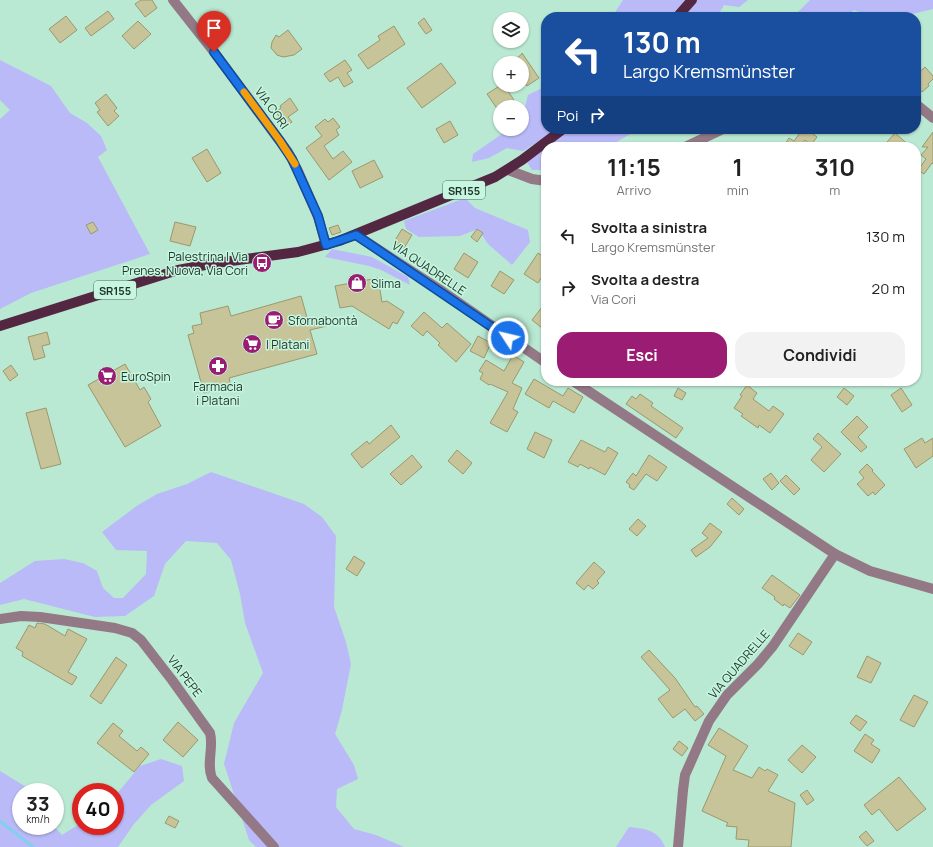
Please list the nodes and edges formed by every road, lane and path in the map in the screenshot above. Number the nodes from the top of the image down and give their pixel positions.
1 (172, 0) edge
2 (692, 0) edge
3 (681, 12) edge
4 (921, 108) edge
5 (933, 118) edge
6 (556, 134) edge
7 (712, 134) edge
8 (546, 142) edge
9 (696, 142) edge
10 (541, 145) edge
11 (508, 170) junction
12 (541, 180) edge
13 (356, 235) junction
14 (326, 245) junction
15 (0, 326) edge
16 (541, 361) edge
17 (581, 386) edge
18 (835, 554) junction
19 (933, 589) edge
20 (0, 619) edge
21 (274, 847) edge
22 (678, 847) edge

1 - 14 street, VIA CORI
2 - 3 main road
4 - 5 street
6 - 8 main road, SR155
7 - 9 street
10 - 11 main road, SR155
11 - 12 street
11 - 13 main road, SR155
13 - 14 main road, SR155
13 - 16 street, VIA QUADRELLE
14 - 15 main road, SR155
17 - 18 street
18 - 19 street
18 - 22 street, VIA QUADRELLE
20 - 21 street, VIA PEPE

